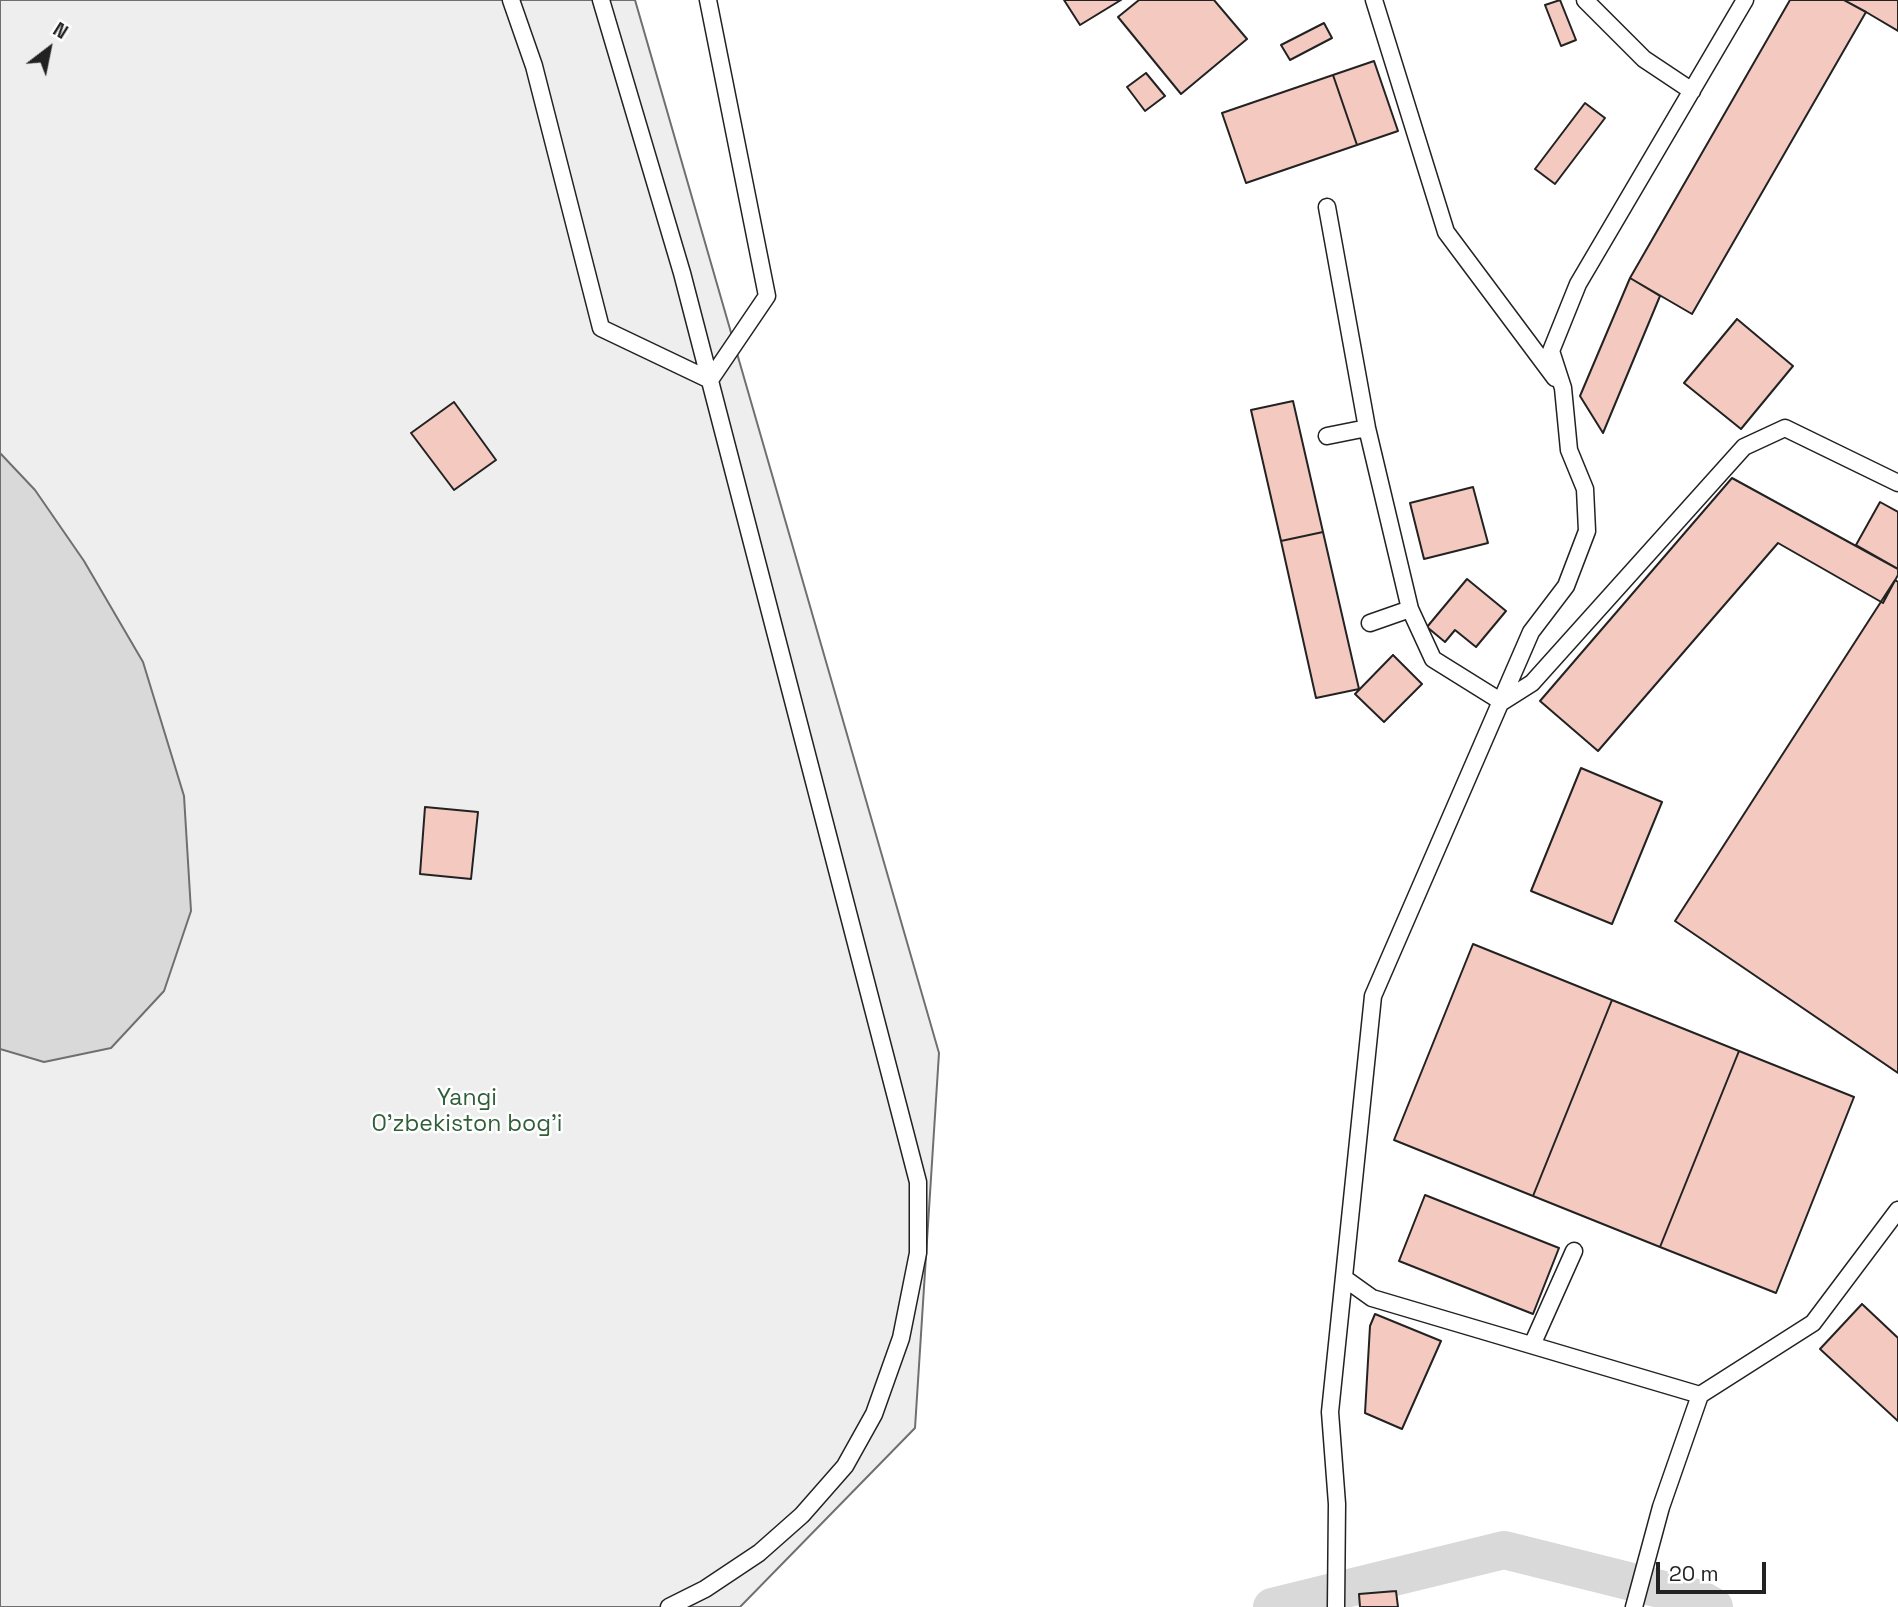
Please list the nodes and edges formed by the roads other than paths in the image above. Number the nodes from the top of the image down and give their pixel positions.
1 (511, 0) edge
2 (601, 0) edge
3 (708, 0) edge
4 (1374, 0) edge
5 (1585, 0) edge
6 (1745, 0) edge
7 (1692, 91) junction
8 (1327, 206) dead end
9 (710, 380) junction
10 (1563, 388) junction
11 (1367, 428) junction
12 (1327, 436) dead end
13 (1898, 483) edge
14 (1410, 609) junction
15 (1370, 623) dead end
16 (1502, 702) junction
17 (1898, 1210) edge
18 (1574, 1251) dead end
19 (1344, 1278) junction
20 (1532, 1345) junction
21 (1700, 1395) junction
22 (669, 1607) edge
23 (1336, 1607) edge
24 (1634, 1607) edge

1 - 9 lane
2 - 9 lane
3 - 9 lane
4 - 10 lane
5 - 7 lane
6 - 7 lane
7 - 10 lane
8 - 11 lane
9 - 22 lane
10 - 16 lane
11 - 12 lane
11 - 14 lane
13 - 16 lane
14 - 15 lane
14 - 16 lane
16 - 19 lane
17 - 21 lane
18 - 20 lane
19 - 20 lane
19 - 23 lane
20 - 21 lane
21 - 24 lane

